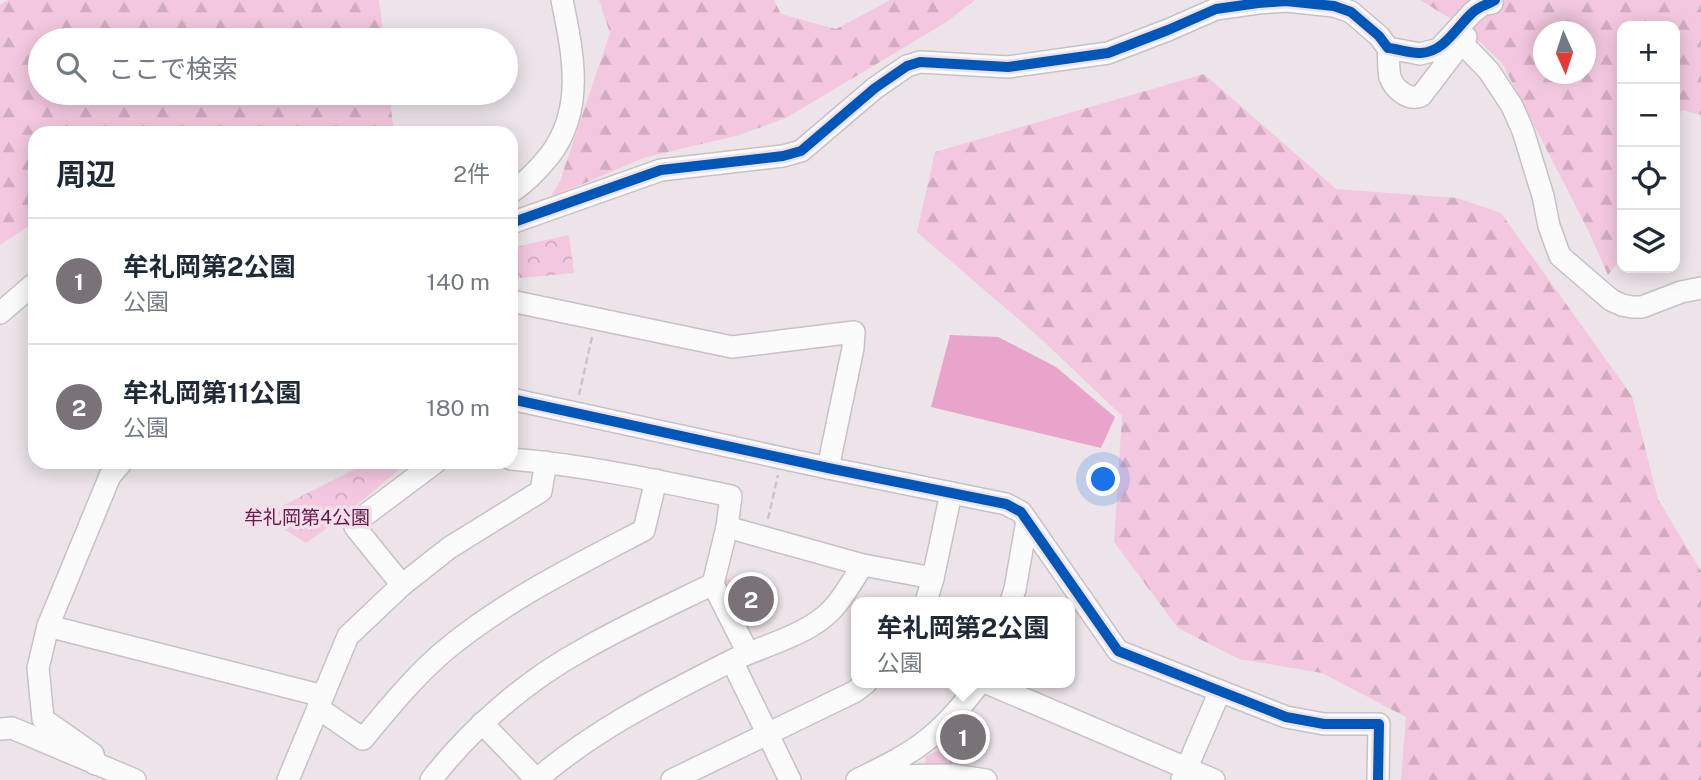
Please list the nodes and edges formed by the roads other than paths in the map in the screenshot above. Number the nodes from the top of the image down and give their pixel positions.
1 (562, 0) edge
2 (1494, 1) edge
3 (1462, 43) junction
4 (1388, 48) junction
5 (518, 188) edge
6 (518, 221) edge
7 (1701, 288) edge
8 (28, 289) edge
9 (518, 303) edge
10 (0, 313) edge
11 (518, 400) edge
12 (518, 460) edge
13 (546, 462) junction
14 (828, 468) junction
15 (116, 469) edge
16 (427, 469) edge
17 (656, 480) junction
18 (951, 492) junction
19 (1027, 521) junction
20 (727, 527) junction
21 (863, 565) junction
22 (933, 578) junction
23 (713, 584) junction
24 (402, 585) junction
25 (927, 597) edge
26 (1013, 597) edge
27 (48, 626) junction
28 (740, 657) junction
29 (859, 688) edge
30 (976, 688) edge
31 (998, 688) edge
32 (1220, 691) junction
33 (321, 702) junction
34 (482, 723) junction
35 (0, 729) edge
36 (768, 733) junction
37 (95, 764) junction
38 (1184, 774) edge
39 (861, 778) edge
40 (135, 780) edge
41 (288, 780) edge
42 (431, 780) edge
43 (537, 780) edge
44 (672, 780) edge
45 (790, 780) edge
46 (986, 780) edge
47 (1214, 780) edge
48 (1378, 780) edge

1 - 5 street
2 - 3 street
2 - 4 street
3 - 4 street
3 - 7 street
4 - 6 street
8 - 10 street
9 - 14 street
11 - 14 street
12 - 13 street
13 - 17 street
13 - 24 street
14 - 18 street
15 - 27 street
16 - 24 street
17 - 20 street
17 - 33 street
18 - 19 street
18 - 22 street
19 - 26 street
19 - 32 street
20 - 21 street
20 - 23 street
21 - 22 street
21 - 28 street
22 - 25 street
23 - 28 street
23 - 34 street
24 - 33 street
27 - 33 street
27 - 37 street
28 - 36 street
28 - 43 street
29 - 36 street
30 - 39 street
31 - 38 street
32 - 38 street
32 - 48 street
33 - 41 street
34 - 42 street
34 - 43 street
35 - 37 street
36 - 44 street
36 - 45 street
37 - 40 street
38 - 47 street
39 - 46 street

